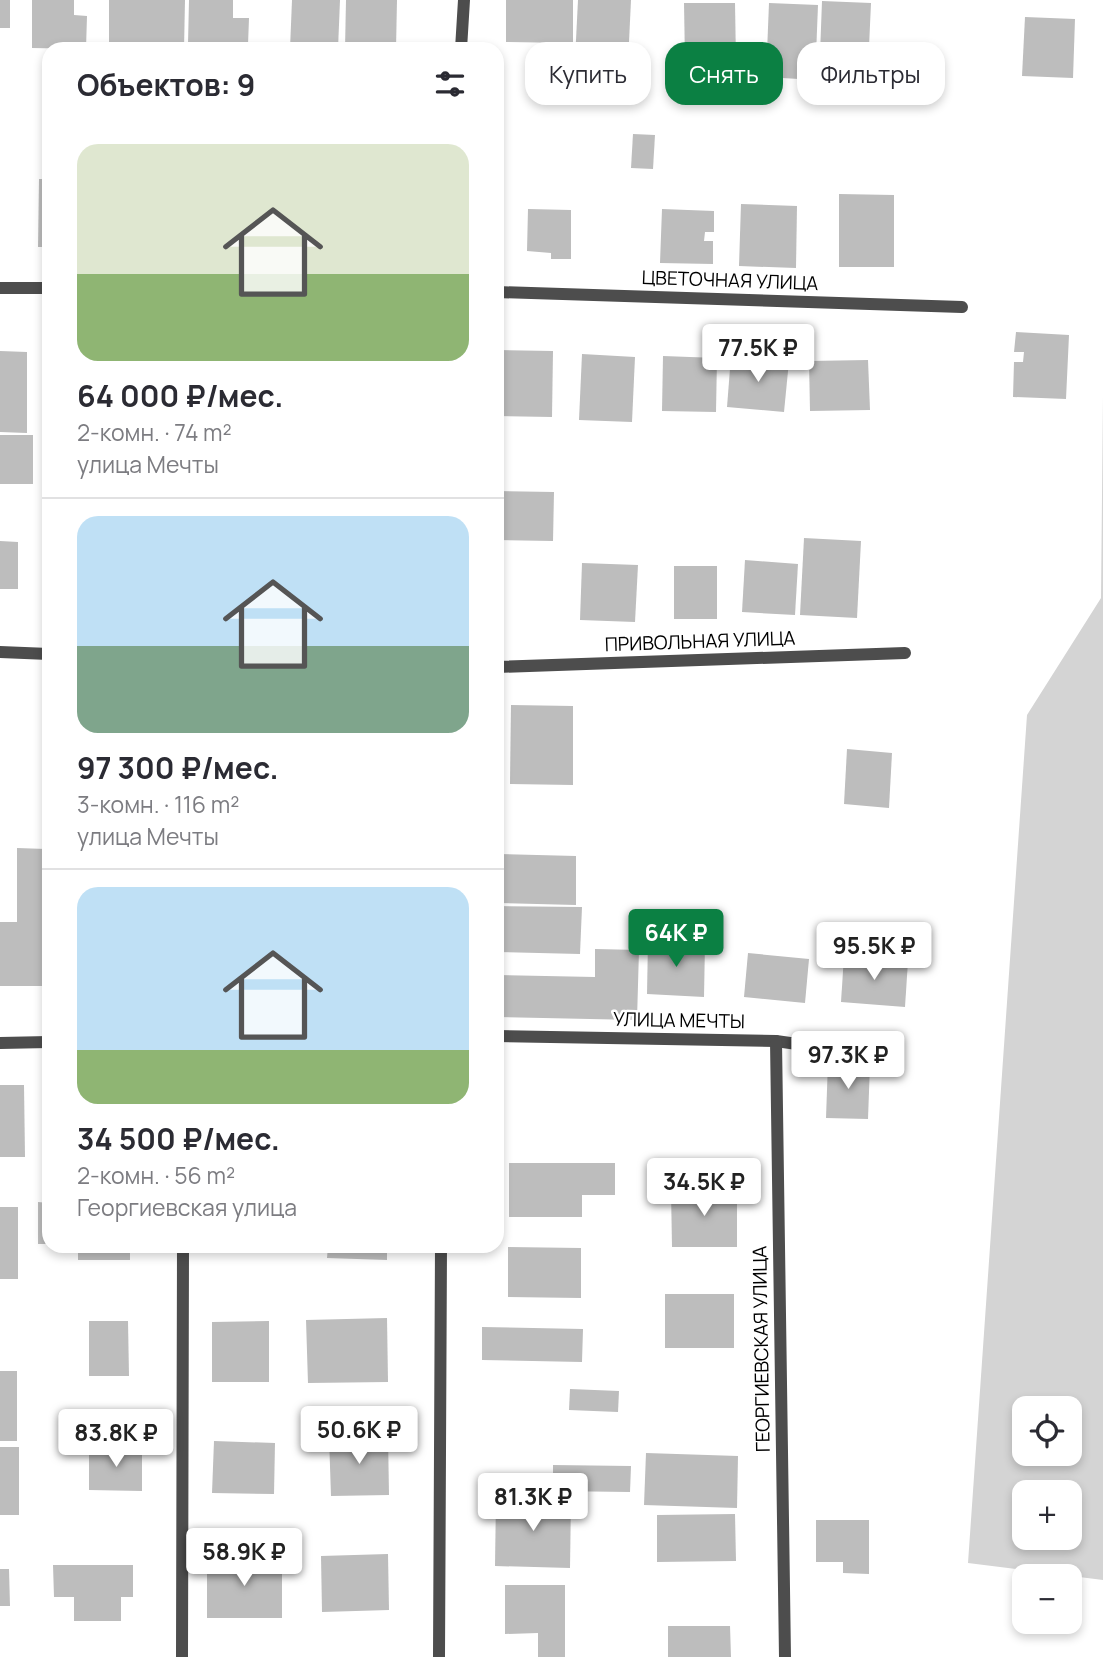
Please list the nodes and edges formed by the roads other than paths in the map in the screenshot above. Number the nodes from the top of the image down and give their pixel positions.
1 (464, 0) edge
2 (461, 42) edge
3 (0, 288) edge
4 (42, 288) edge
5 (504, 292) edge
6 (962, 307) dead end
7 (0, 652) edge
8 (905, 653) dead end
9 (42, 654) edge
10 (504, 667) edge
11 (504, 1036) edge
12 (776, 1041) junction
13 (42, 1042) edge
14 (0, 1043) edge
15 (860, 1053) dead end
16 (183, 1253) edge
17 (441, 1253) edge
18 (182, 1657) edge
19 (439, 1657) edge
20 (785, 1657) edge

1 - 2 street
3 - 4 street
5 - 6 street, ЦВЕТОЧНАЯ УЛИЦА
7 - 9 street
8 - 10 street, ПРИВОЛЬНАЯ УЛИЦА
11 - 12 street, УЛИЦА МЕЧТЫ
12 - 15 street, УЛИЦА МЕЧТЫ
12 - 20 street, ГЕОРГИЕВСКАЯ УЛИЦА
13 - 14 street
16 - 18 street
17 - 19 street

